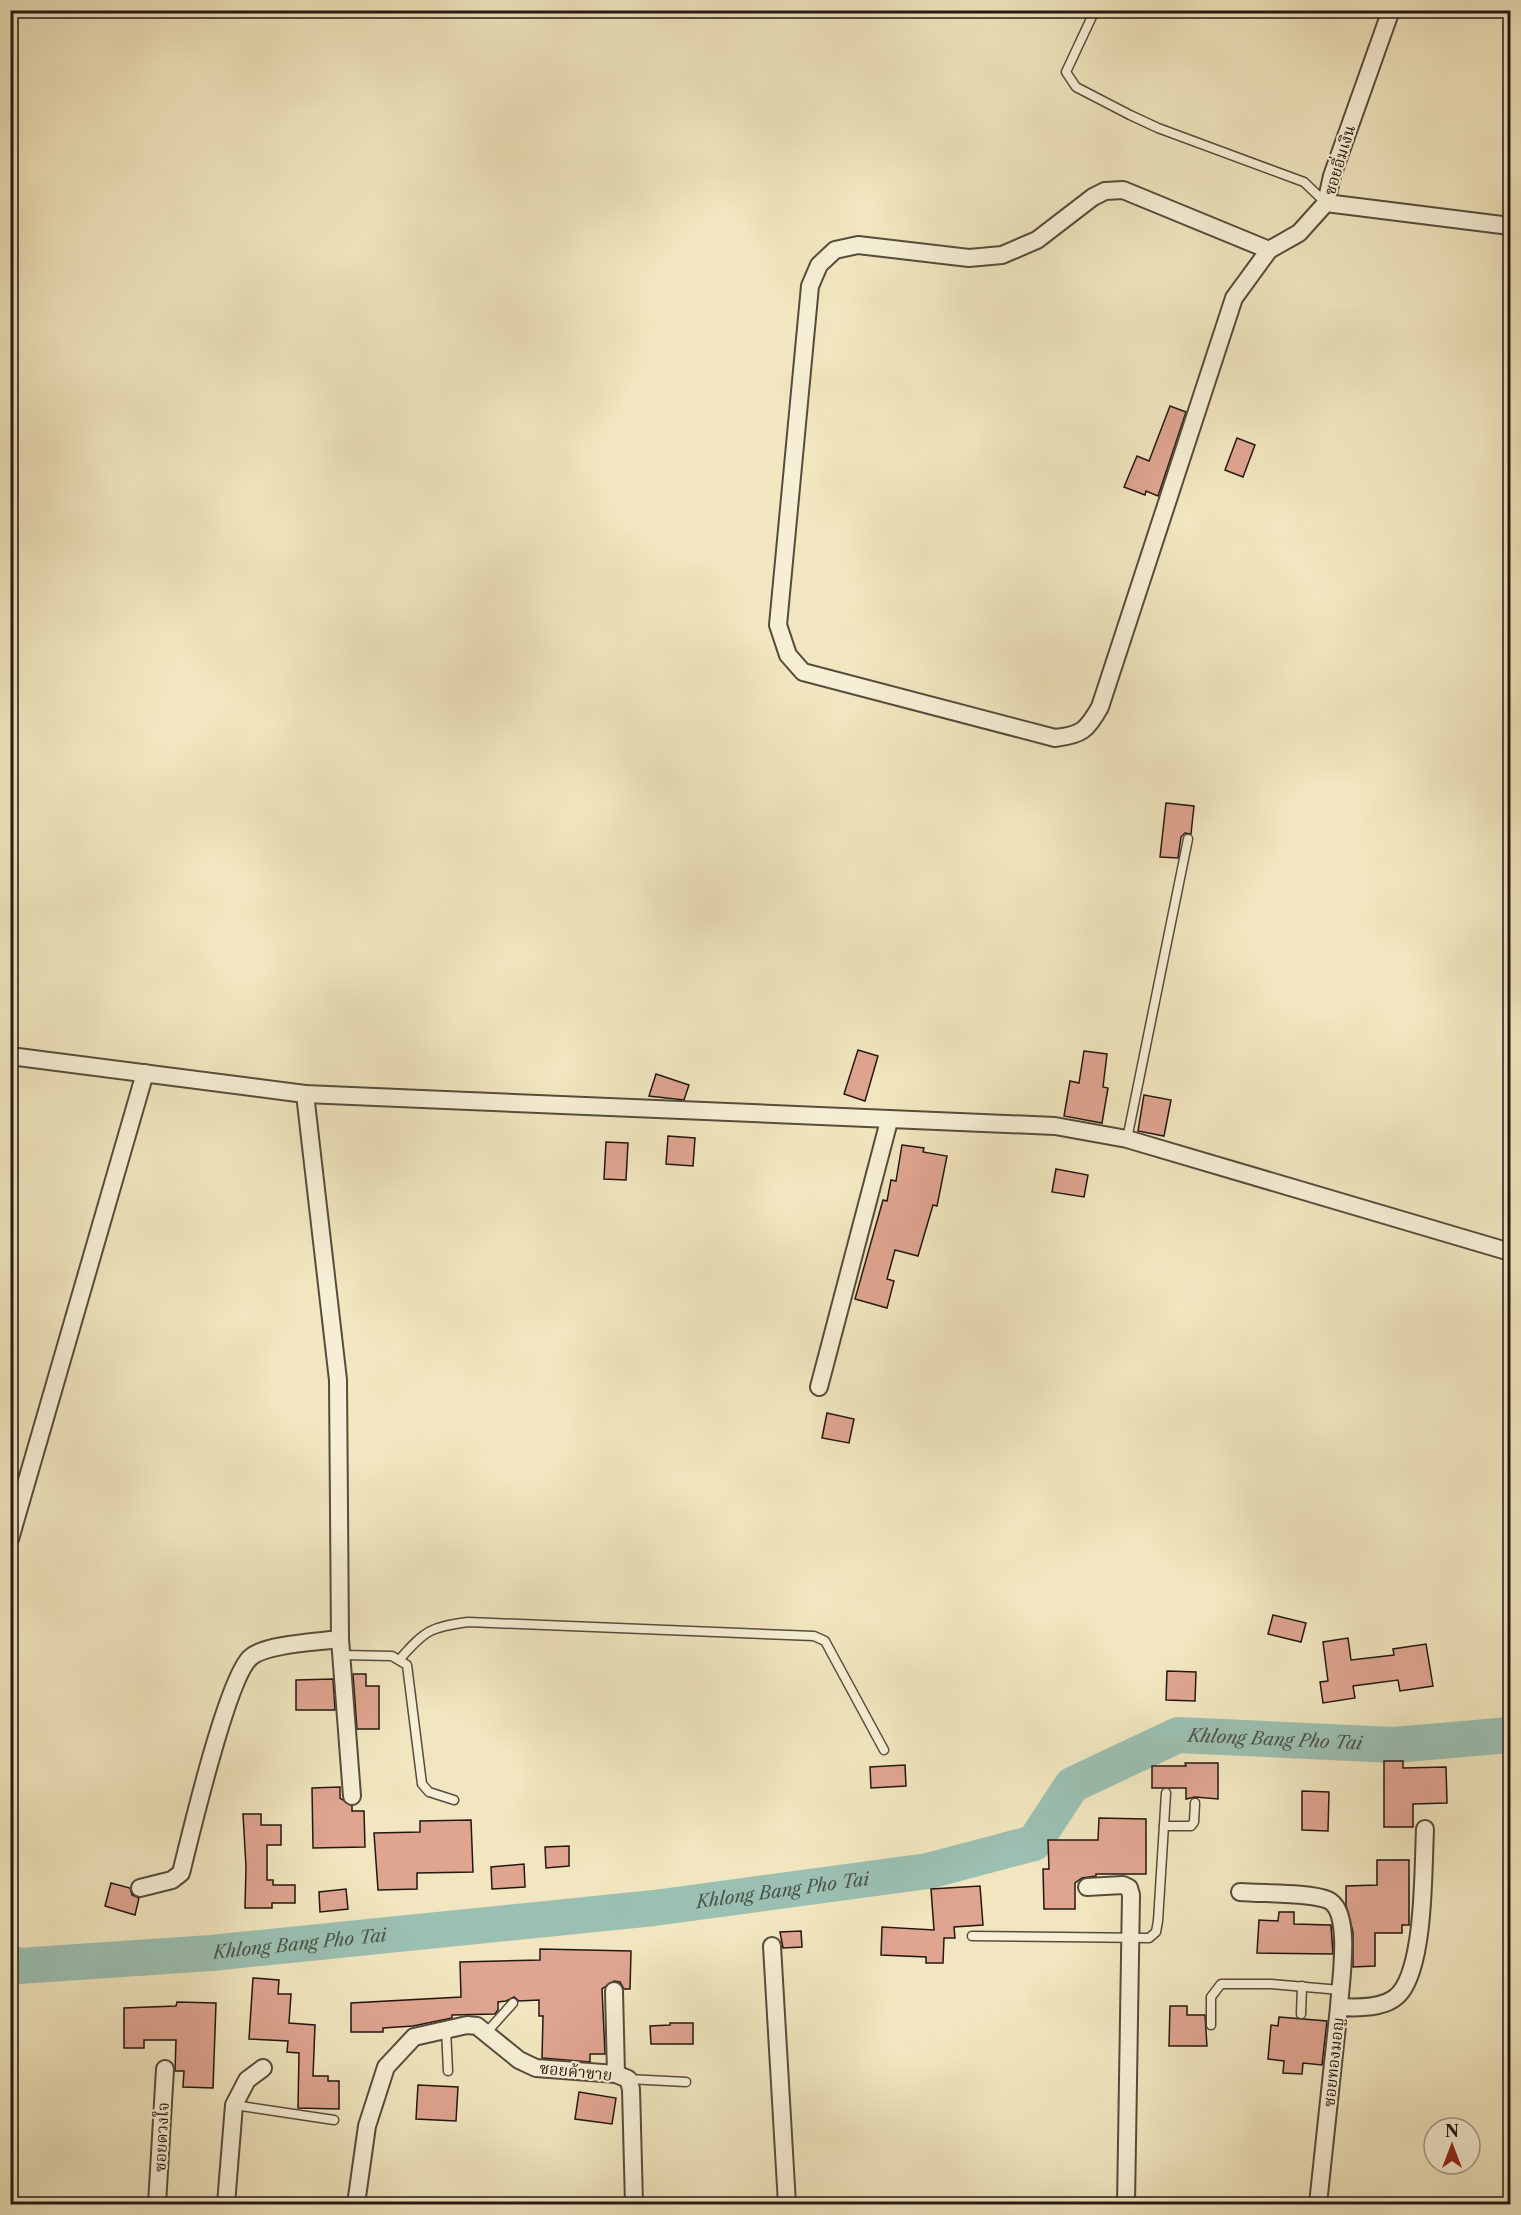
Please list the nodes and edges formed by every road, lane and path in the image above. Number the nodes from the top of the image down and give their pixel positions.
1 (1095, 10) edge
2 (1391, 10) edge
3 (1326, 203) junction
4 (1510, 226) edge
5 (1269, 250) junction
6 (1188, 839) dead end
7 (10, 1056) edge
8 (145, 1073) junction
9 (305, 1094) junction
10 (890, 1121) junction
11 (1127, 1139) junction
12 (1510, 1252) edge
13 (819, 1388) dead end
14 (10, 1539) edge
15 (341, 1647) junction
16 (400, 1659) junction
17 (884, 1750) dead end
18 (1166, 1793) dead end
19 (352, 1796) dead end
20 (454, 1800) dead end
21 (1195, 1803) dead end
22 (1164, 1826) junction
23 (1425, 1829) dead end
24 (1087, 1887) dead end
25 (140, 1888) dead end
26 (1239, 1892) dead end
27 (972, 1936) dead end
28 (1130, 1938) junction
29 (772, 1946) dead end
30 (1302, 1986) junction
31 (1340, 1989) junction
32 (614, 1991) dead end
33 (513, 2003) dead end
34 (1339, 2007) junction
35 (1301, 2014) dead end
36 (1211, 2025) dead end
37 (446, 2030) junction
38 (487, 2032) junction
39 (263, 2068) dead end
40 (165, 2069) dead end
41 (448, 2071) dead end
42 (622, 2076) junction
43 (686, 2082) dead end
44 (234, 2105) junction
45 (334, 2120) dead end
46 (157, 2205) edge
47 (226, 2205) edge
48 (356, 2205) edge
49 (634, 2205) edge
50 (787, 2205) edge
51 (1126, 2205) edge
52 (1318, 2205) edge

1 - 3 lane
2 - 3 street, ซอยอิ่มเงิน
3 - 4 street, ซอยอิ่มเงิน
3 - 5 street
5 - 5 street
6 - 11 lane
7 - 8 street
8 - 9 street
8 - 14 street
9 - 10 street
9 - 15 street
10 - 11 street
10 - 13 street
11 - 12 street
15 - 16 lane
15 - 19 street
15 - 25 street
16 - 17 lane
16 - 20 lane
18 - 22 lane
21 - 22 lane
22 - 28 lane
23 - 34 street, ซอยทองมอญ
24 - 28 street
26 - 31 street
27 - 28 lane
28 - 51 street
29 - 50 street
30 - 31 lane
30 - 35 lane
30 - 36 lane
31 - 34 street
32 - 42 street
33 - 38 lane
34 - 52 street, ซอยทองมอญ
37 - 38 street
37 - 41 lane
37 - 48 street
38 - 42 street, ซอยค้าขาย
39 - 44 street
40 - 46 street, ซอยดวงใจ
42 - 43 lane
42 - 49 street, ซอยค้าขาย
44 - 45 lane
44 - 47 street

